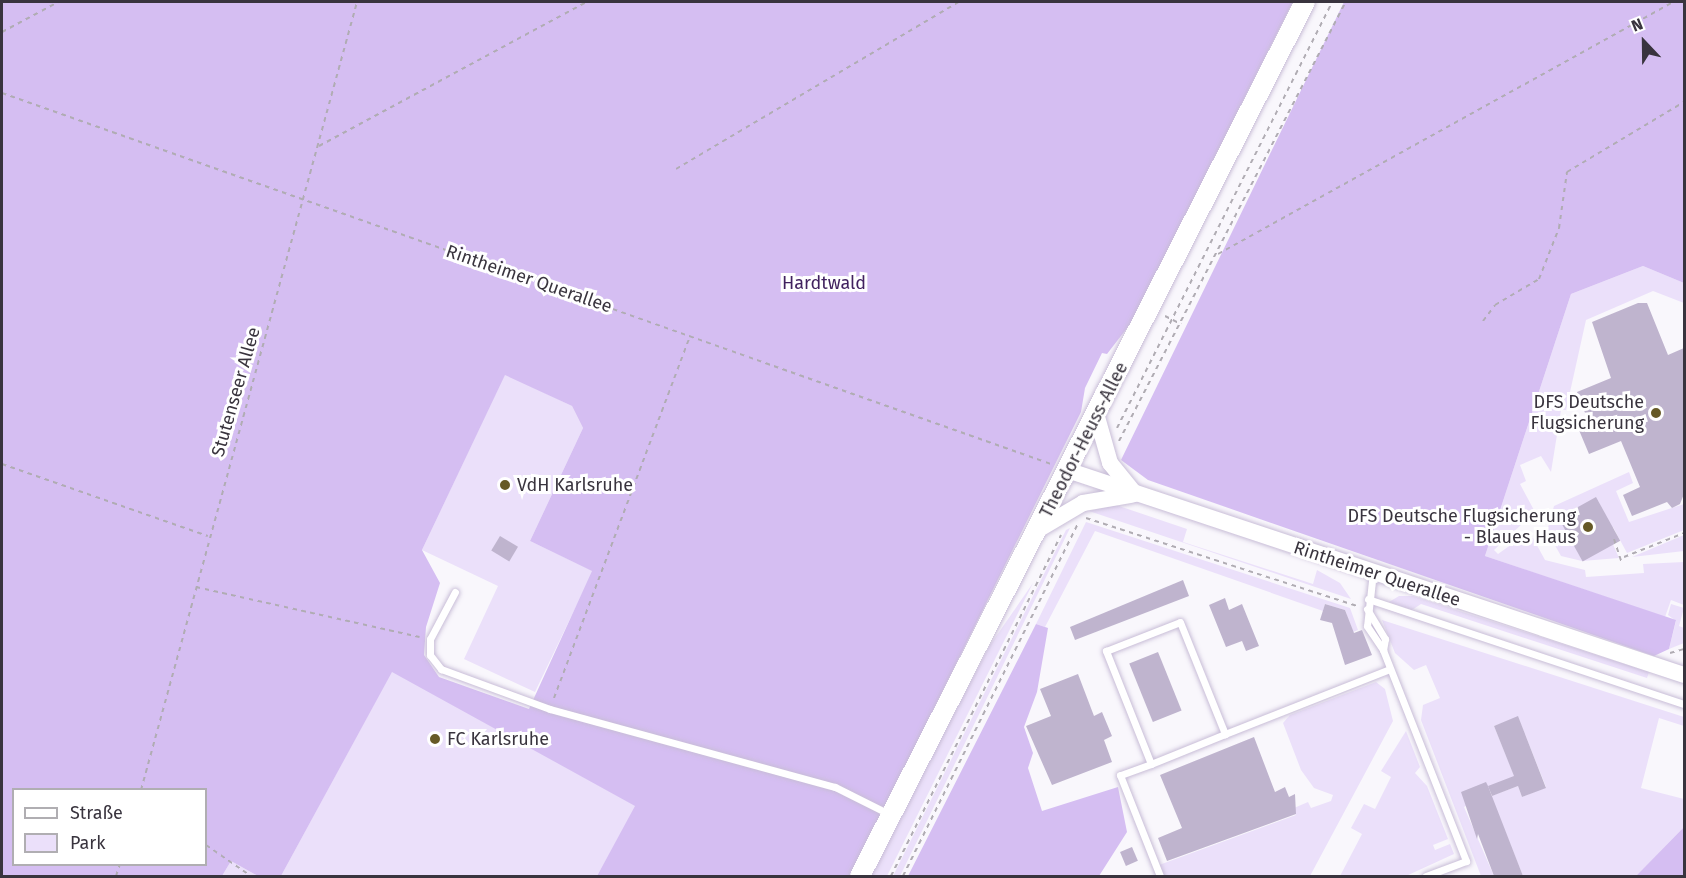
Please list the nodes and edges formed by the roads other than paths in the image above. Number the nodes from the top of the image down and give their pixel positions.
1 (1305, 2) edge
2 (1097, 417) junction
3 (1063, 469) junction
4 (1135, 494) junction
5 (1039, 529) junction
6 (1373, 572) junction
7 (455, 592) dead end
8 (1368, 599) junction
9 (1367, 609) junction
10 (1383, 650) junction
11 (1390, 669) junction
12 (1684, 675) edge
13 (1684, 704) edge
14 (1225, 734) junction
15 (1151, 764) junction
16 (891, 816) junction
17 (860, 876) edge
18 (1160, 876) edge
19 (1426, 876) edge

1 - 2 main road, Theodor-Heuss-Allee
2 - 3 main road, Theodor-Heuss-Allee
2 - 4 street
3 - 4 street, Rintheimer Querallee
3 - 5 main road, Theodor-Heuss-Allee
4 - 5 street
4 - 6 street, Rintheimer Querallee
5 - 16 main road, Theodor-Heuss-Allee
6 - 8 lane
6 - 12 street, Rintheimer Querallee
7 - 16 lane
8 - 9 lane
8 - 13 lane
9 - 10 lane
9 - 10 lane
10 - 11 lane
11 - 14 lane
11 - 19 lane
14 - 15 lane
14 - 15 lane
15 - 18 lane
16 - 17 main road, Theodor-Heuss-Allee

